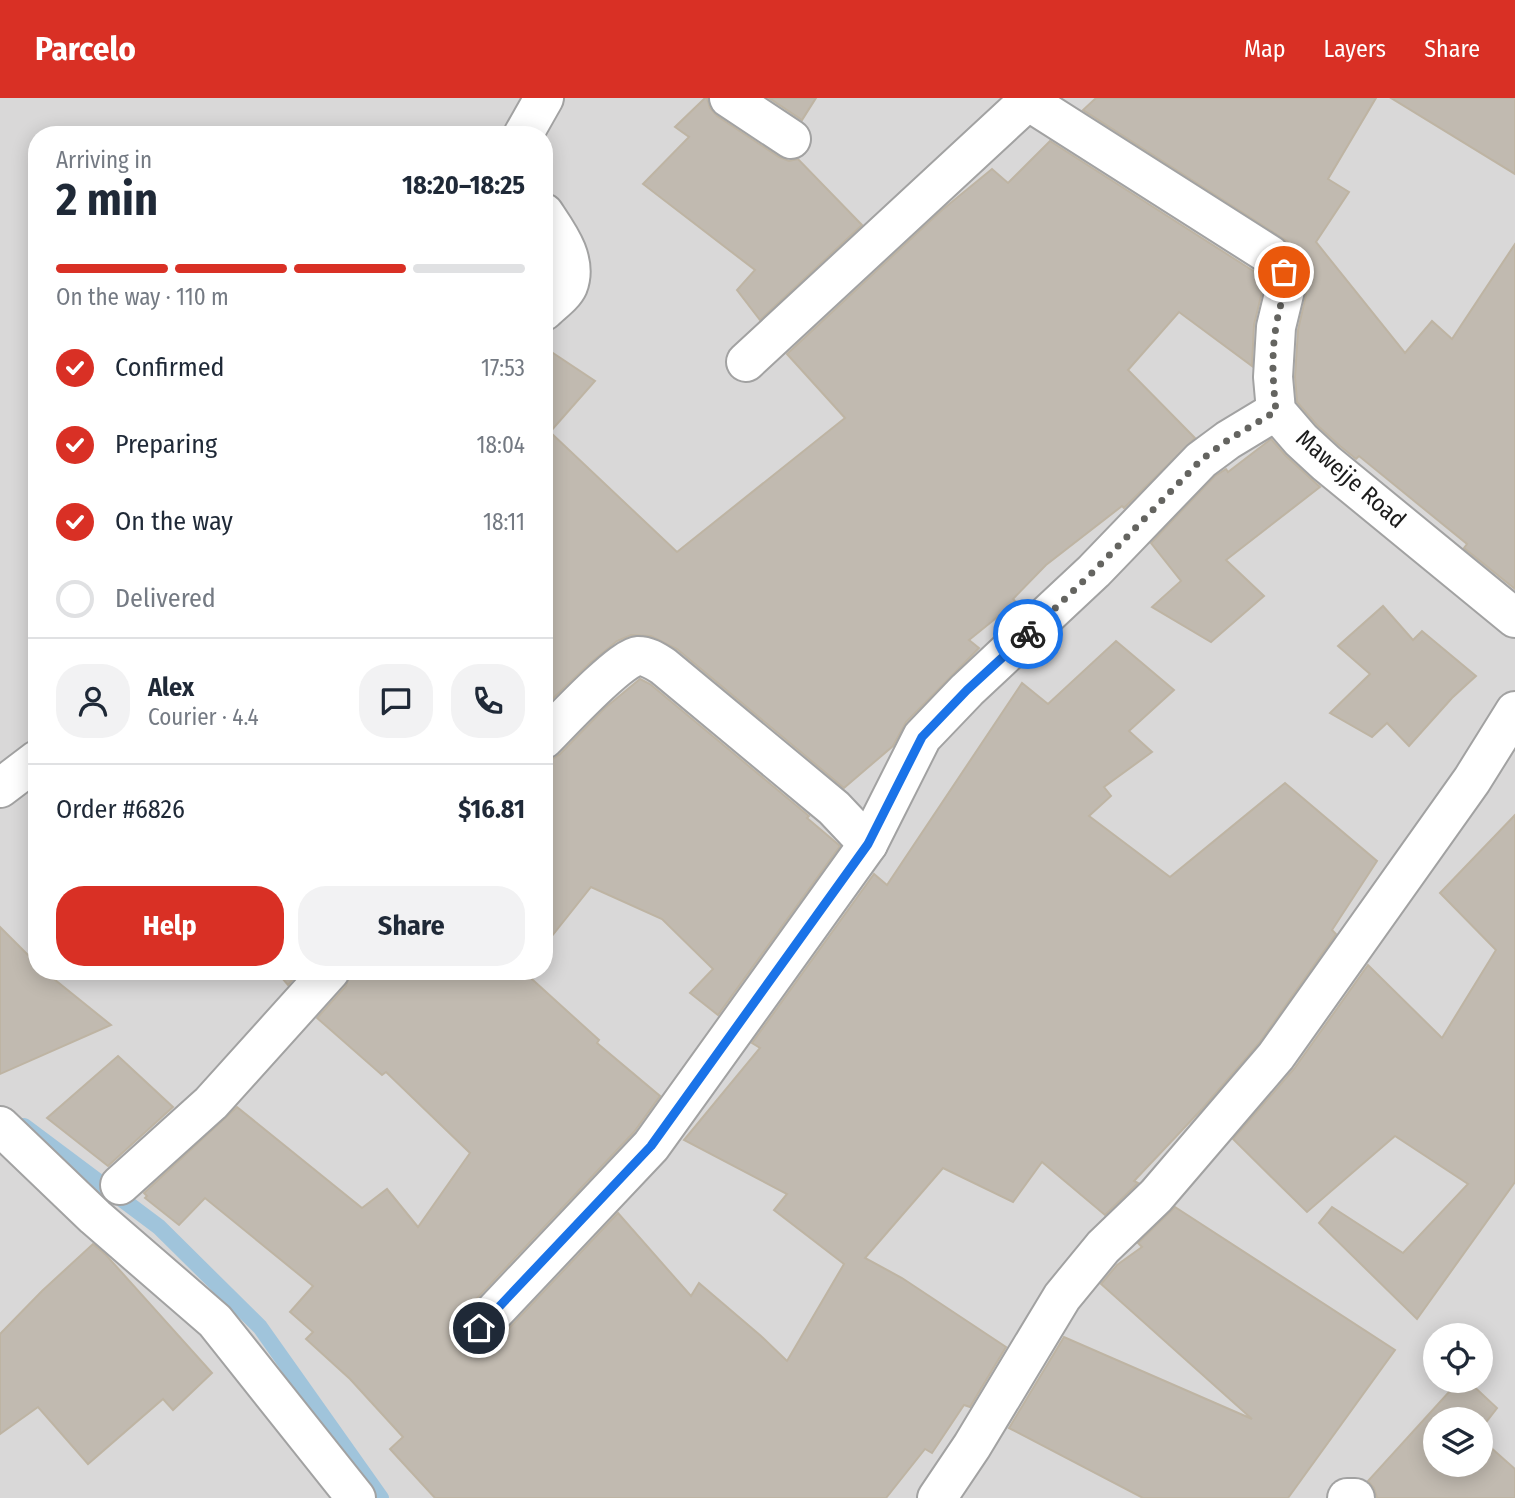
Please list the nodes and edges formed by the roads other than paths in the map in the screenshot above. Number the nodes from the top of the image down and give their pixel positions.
1 (544, 98) edge
2 (729, 98) edge
3 (1029, 99) edge
4 (528, 126) edge
5 (792, 139) dead end
6 (553, 227) edge
7 (553, 302) edge
8 (746, 362) dead end
9 (1276, 411) junction
10 (1515, 618) edge
11 (1515, 711) edge
12 (553, 730) edge
13 (28, 767) edge
14 (0, 788) edge
15 (868, 844) junction
16 (322, 980) edge
17 (0, 1126) edge
18 (120, 1185) dead end
19 (479, 1328) dead end
20 (356, 1498) edge
21 (937, 1498) edge
22 (1347, 1498) edge
23 (1355, 1498) edge

1 - 4 street
2 - 5 street
3 - 8 street
3 - 9 street, Mawejje Road
6 - 7 street
9 - 10 street, Mawejje Road
9 - 15 street
11 - 21 street
12 - 15 street
13 - 14 street
15 - 19 street
16 - 18 street
17 - 20 street
22 - 23 street

